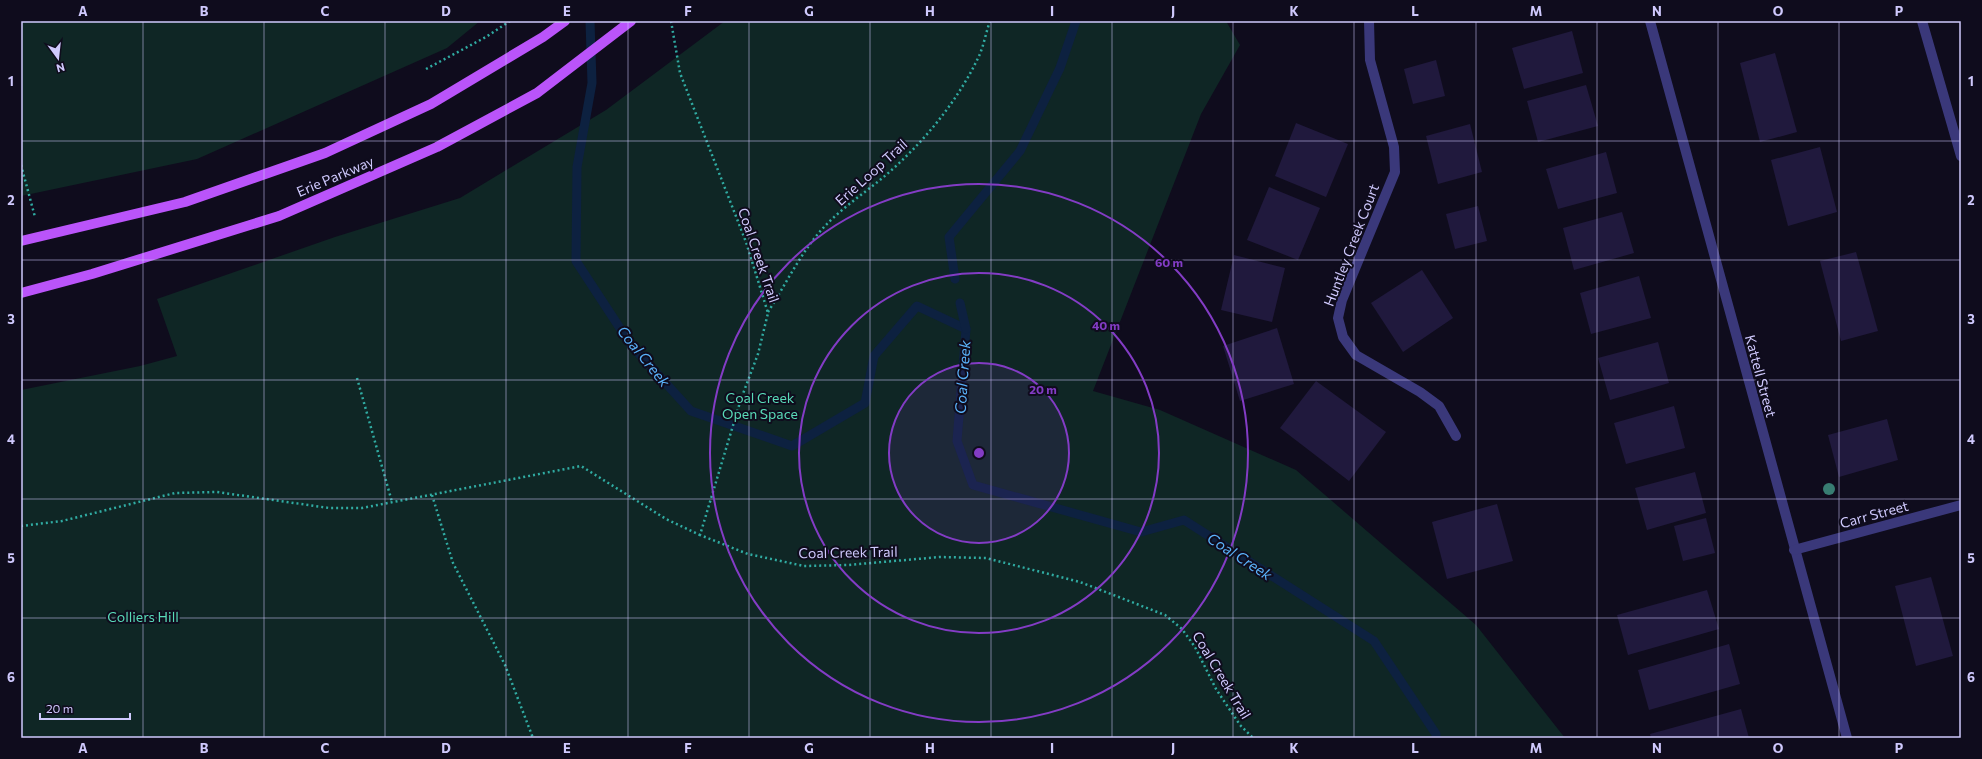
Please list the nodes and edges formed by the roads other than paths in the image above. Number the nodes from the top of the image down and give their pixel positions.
1 (565, 21) edge
2 (631, 21) edge
3 (1369, 21) edge
4 (1650, 21) edge
5 (1922, 21) edge
6 (1961, 156) edge
7 (21, 241) edge
8 (21, 293) edge
9 (1456, 436) dead end
10 (1961, 505) edge
11 (1794, 550) junction
12 (1847, 738) edge

1 - 7 main road, Erie Parkway
2 - 8 main road, Erie Parkway
3 - 9 street, Huntley Creek Court
4 - 11 street, Kattell Street
5 - 6 street
10 - 11 street, Carr Street
11 - 12 street, Kattell Street

